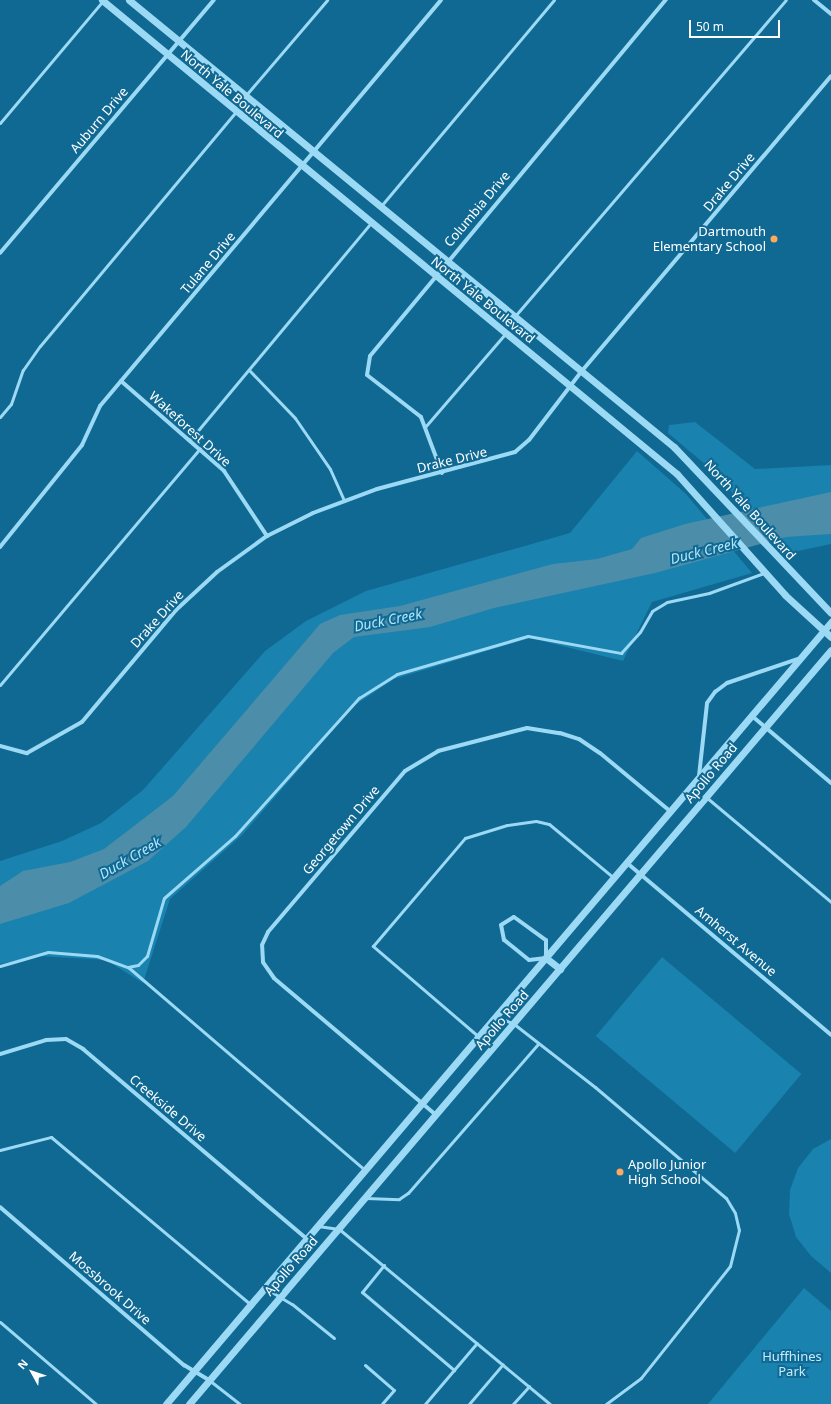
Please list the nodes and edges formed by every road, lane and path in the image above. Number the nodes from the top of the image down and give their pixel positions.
1 (102, 0) edge
2 (129, 0) edge
3 (214, 0) edge
4 (327, 0) edge
5 (441, 0) edge
6 (554, 0) edge
7 (666, 0) edge
8 (786, 0) edge
9 (814, 0) edge
10 (831, 14) edge
11 (179, 43) junction
12 (167, 56) junction
13 (831, 76) edge
14 (244, 97) junction
15 (235, 113) junction
16 (0, 122) edge
17 (314, 154) junction
18 (302, 168) junction
19 (380, 208) junction
20 (370, 224) junction
21 (0, 253) edge
22 (446, 261) junction
23 (434, 275) junction
24 (514, 317) junction
25 (505, 334) junction
26 (249, 370) junction
27 (581, 372) junction
28 (121, 381) junction
29 (570, 386) junction
30 (0, 417) edge
31 (425, 427) junction
32 (190, 440) junction
33 (200, 448) junction
34 (442, 473) junction
35 (344, 501) junction
36 (267, 536) junction
37 (0, 547) edge
38 (764, 573) junction
39 (831, 613) edge
40 (831, 622) edge
41 (824, 630) junction
42 (831, 637) edge
43 (831, 650) edge
44 (802, 657) junction
45 (0, 685) edge
46 (752, 716) junction
47 (766, 727) junction
48 (0, 746) edge
49 (698, 780) junction
50 (831, 783) edge
51 (706, 797) junction
52 (671, 812) junction
53 (627, 863) junction
54 (641, 874) junction
55 (614, 878) junction
56 (831, 902) edge
57 (546, 958) junction
58 (0, 966) edge
59 (128, 967) junction
60 (560, 969) junction
61 (490, 1024) junction
62 (514, 1024) junction
63 (831, 1034) edge
64 (479, 1037) junction
65 (538, 1044) junction
66 (0, 1054) edge
67 (422, 1103) junction
68 (436, 1115) junction
69 (0, 1150) edge
70 (366, 1170) junction
71 (366, 1198) junction
72 (0, 1207) edge
73 (318, 1226) junction
74 (339, 1229) junction
75 (307, 1239) junction
76 (384, 1265) junction
77 (265, 1288) junction
78 (280, 1298) junction
79 (250, 1305) junction
80 (0, 1322) edge
81 (334, 1338) dead end
82 (477, 1343) junction
83 (503, 1364) junction
84 (365, 1365) dead end
85 (454, 1370) junction
86 (194, 1371) junction
87 (209, 1380) junction
88 (529, 1386) junction
89 (96, 1404) edge
90 (166, 1404) edge
91 (189, 1404) edge
92 (240, 1404) edge
93 (382, 1404) edge
94 (425, 1404) edge
95 (469, 1404) edge
96 (513, 1404) edge
97 (550, 1404) edge
98 (606, 1404) edge

1 - 12 street, North Yale Boulevard
1 - 16 lane
2 - 11 street, North Yale Boulevard
3 - 11 street, Auburn Drive
4 - 14 lane
5 - 17 street, Tulane Drive
6 - 19 lane
7 - 22 street, Columbia Drive
8 - 24 lane
9 - 10 street
11 - 12 street, Auburn Drive
11 - 14 street, North Yale Boulevard
12 - 15 street, North Yale Boulevard
12 - 21 street, Auburn Drive
13 - 27 street, Drake Drive
14 - 17 street, North Yale Boulevard
15 - 18 street, North Yale Boulevard
15 - 30 lane
17 - 18 street, Tulane Drive
17 - 19 street, North Yale Boulevard
18 - 20 street, North Yale Boulevard
18 - 28 street, Tulane Drive
19 - 22 street, North Yale Boulevard
20 - 23 street, North Yale Boulevard
20 - 26 lane
22 - 23 street, Columbia Drive
22 - 24 street, North Yale Boulevard
23 - 25 street, North Yale Boulevard
23 - 31 street, Columbia Drive
24 - 27 street, North Yale Boulevard
25 - 29 street, North Yale Boulevard
25 - 31 lane
26 - 32 lane
26 - 35 lane
27 - 29 street, Drake Drive
27 - 39 street, North Yale Boulevard
28 - 32 street, Wakeforest Drive
28 - 37 street, Tulane Drive
29 - 34 street, Drake Drive
29 - 38 street, North Yale Boulevard
31 - 34 street, Columbia Drive
32 - 33 street, Wakeforest Drive
33 - 36 street, Wakeforest Drive
33 - 45 lane
34 - 35 street, Drake Drive
35 - 36 street, Drake Drive
36 - 48 street, Drake Drive
38 - 41 street, North Yale Boulevard
38 - 59 lane
40 - 41 street, Apollo Road
41 - 42 street, North Yale Boulevard
41 - 44 street, Apollo Road
43 - 47 street, Apollo Road
44 - 46 street, Apollo Road
44 - 49 street, Apollo Road
46 - 47 street
46 - 49 street, Apollo Road
47 - 50 street
47 - 51 street, Apollo Road
49 - 52 street, Apollo Road
51 - 54 street, Apollo Road
51 - 56 lane
52 - 53 street, Apollo Road
52 - 67 street, Georgetown Drive
53 - 54 street, Amherst Avenue
53 - 55 street, Apollo Road
54 - 60 street, Apollo Road
54 - 63 street, Amherst Avenue
55 - 57 street, Apollo Road
55 - 64 lane
57 - 57 street
57 - 60 street
57 - 61 street, Apollo Road
58 - 59 lane
59 - 70 lane
60 - 62 street, Apollo Road
61 - 62 lane
61 - 64 street, Apollo Road
62 - 65 lane
62 - 68 street, Apollo Road
64 - 67 street, Apollo Road
65 - 71 lane
65 - 98 lane
66 - 75 street, Creekside Drive
67 - 68 street, Georgetown Drive
67 - 70 street, Apollo Road
68 - 71 street, Apollo Road
69 - 79 lane
70 - 73 street, Apollo Road
71 - 74 street, Apollo Road
72 - 86 street, Mossbrook Drive
73 - 74 lane
73 - 75 street, Apollo Road
74 - 76 lane
74 - 78 street, Apollo Road
75 - 77 street, Apollo Road
76 - 82 lane
76 - 85 lane
77 - 78 lane
77 - 79 street, Apollo Road
78 - 81 lane
78 - 87 street, Apollo Road
79 - 86 street, Apollo Road
80 - 89 lane
82 - 83 lane
82 - 85 lane
83 - 88 lane
83 - 95 lane
84 - 93 lane
85 - 94 lane
86 - 87 street, Mossbrook Drive
86 - 90 street, Apollo Road
87 - 91 street, Apollo Road
87 - 92 lane
88 - 96 lane
88 - 97 lane

